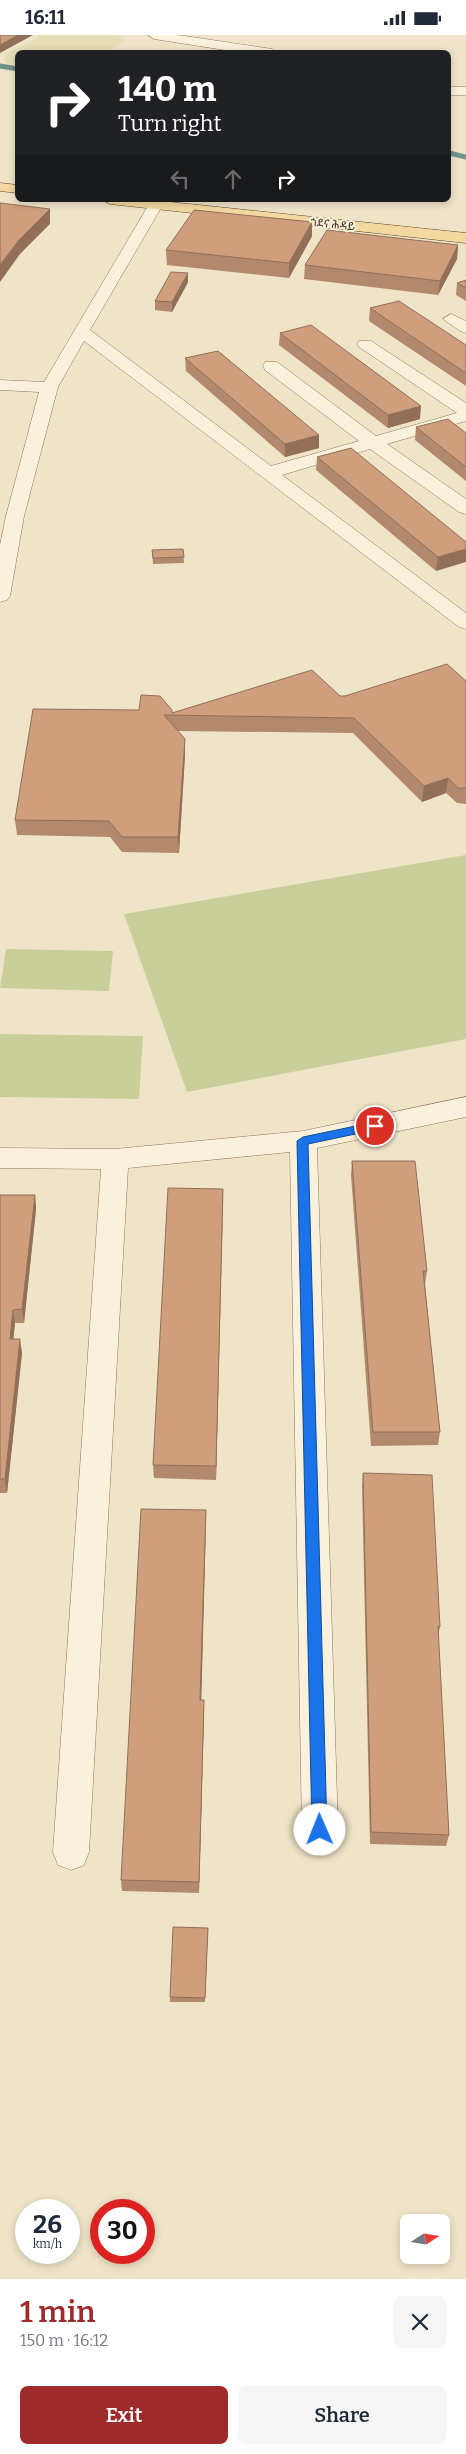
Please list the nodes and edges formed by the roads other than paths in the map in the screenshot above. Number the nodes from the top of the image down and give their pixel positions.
1 (154, 35) edge
2 (252, 50) edge
3 (451, 91) edge
4 (466, 91) edge
5 (0, 187) edge
6 (15, 189) edge
7 (125, 202) edge
8 (155, 206) junction
9 (466, 238) edge
10 (451, 319) dead end
11 (466, 328) edge
12 (82, 333) junction
13 (365, 344) dead end
14 (271, 366) dead end
15 (0, 385) edge
16 (49, 387) junction
17 (466, 411) edge
18 (466, 416) edge
19 (372, 442) junction
20 (268, 473) junction
21 (466, 508) edge
22 (7, 516) edge
23 (0, 595) edge
24 (466, 623) edge
25 (466, 1107) edge
26 (303, 1141) junction
27 (0, 1158) edge
28 (115, 1159) junction
29 (320, 1830) dead end
30 (71, 1851) dead end

1 - 2 street
3 - 4 street
5 - 6 main road
7 - 8 main road, ጎደና ሕዳይ
8 - 9 main road, ጎደና ሕዳይ
8 - 12 street
10 - 11 street
12 - 16 street
12 - 20 street
13 - 17 street
14 - 19 street
15 - 16 street
16 - 22 street
18 - 19 street
19 - 20 street
19 - 21 street
20 - 24 street
22 - 23 street
25 - 26 street
26 - 28 street
26 - 29 street
27 - 28 street
28 - 30 street

